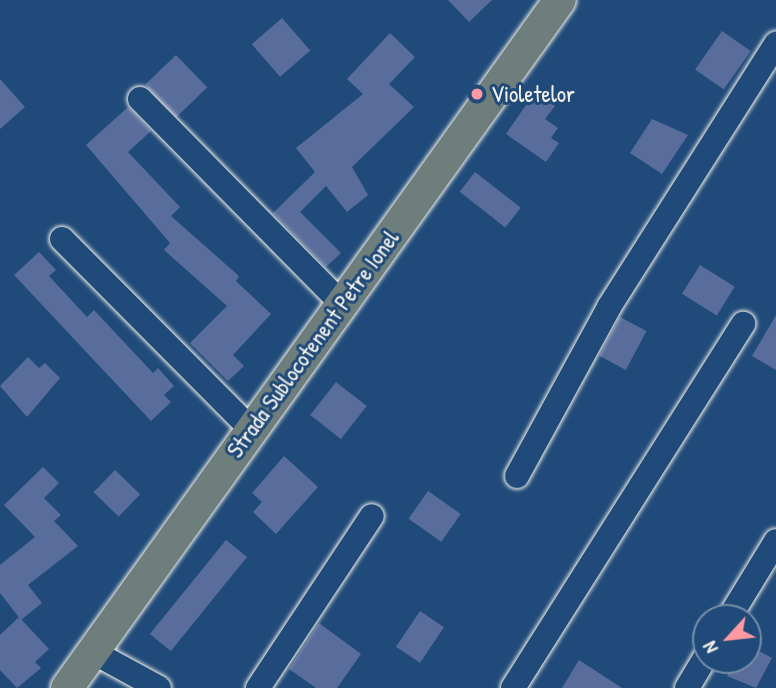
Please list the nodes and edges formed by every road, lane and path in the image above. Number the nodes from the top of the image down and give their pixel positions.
1 (560, 0) edge
2 (776, 44) edge
3 (140, 99) dead end
4 (62, 239) dead end
5 (342, 304) junction
6 (743, 324) dead end
7 (251, 429) junction
8 (517, 476) dead end
9 (372, 516) dead end
10 (776, 541) edge
11 (738, 604) edge
12 (93, 652) junction
13 (67, 688) edge
14 (159, 688) edge
15 (258, 688) edge
16 (513, 688) edge

1 - 5 main road, Strada Sublocotenent Petre Ionel
2 - 8 street
3 - 5 street
4 - 7 street
5 - 7 main road, Strada Sublocotenent Petre Ionel
6 - 16 street
7 - 12 main road, Strada Sublocotenent Petre Ionel
9 - 15 street
10 - 11 street
12 - 13 main road, Strada Sublocotenent Petre Ionel
12 - 14 street

